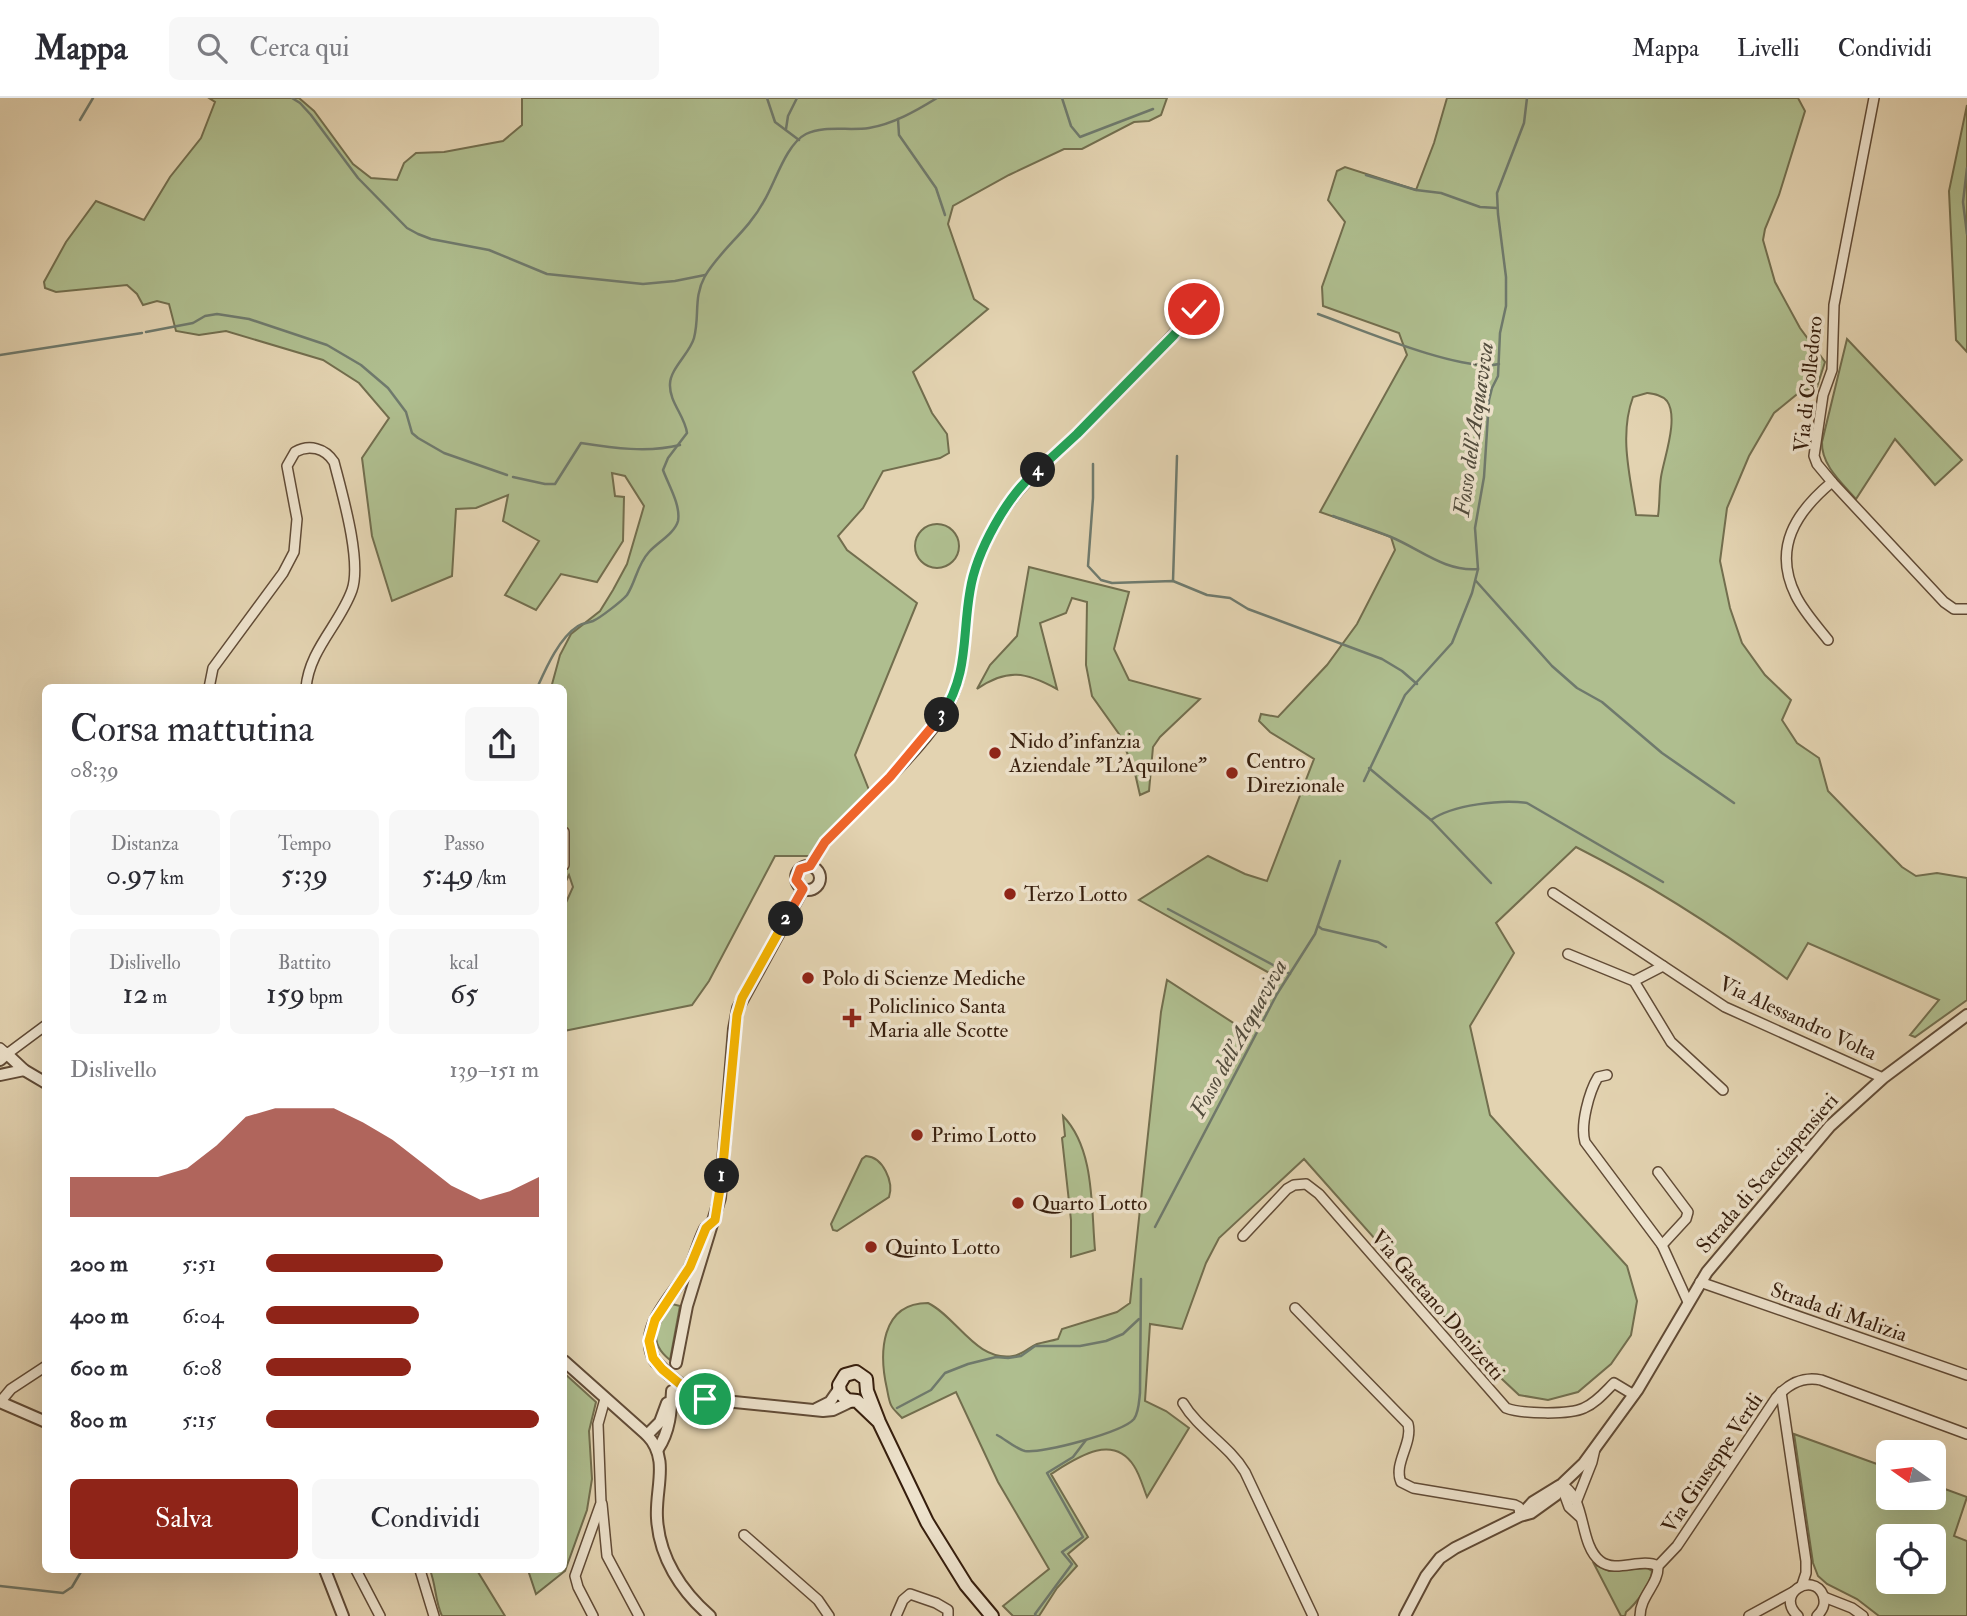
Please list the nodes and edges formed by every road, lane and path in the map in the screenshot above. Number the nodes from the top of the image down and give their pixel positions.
1 (1874, 98) edge
2 (1206, 292) dead end
3 (1832, 481) junction
4 (1967, 609) edge
5 (1828, 640) dead end
6 (210, 684) edge
7 (307, 684) edge
8 (810, 866) junction
9 (803, 889) junction
10 (1553, 893) dead end
11 (1568, 954) dead end
12 (1663, 966) junction
13 (1634, 981) junction
14 (1967, 1015) edge
15 (42, 1028) edge
16 (2, 1054) edge
17 (24, 1070) junction
18 (0, 1075) edge
19 (1607, 1075) dead end
20 (1883, 1078) junction
21 (42, 1081) edge
22 (1723, 1090) dead end
23 (1658, 1172) dead end
24 (715, 1220) junction
25 (1243, 1236) dead end
26 (1662, 1245) junction
27 (1700, 1282) junction
28 (690, 1294) junction
29 (672, 1296) junction
30 (1688, 1302) junction
31 (1295, 1308) dead end
32 (676, 1363) dead end
33 (567, 1364) edge
34 (42, 1369) edge
35 (1967, 1375) edge
36 (839, 1389) junction
37 (867, 1391) junction
38 (1781, 1392) junction
39 (1634, 1395) junction
40 (605, 1399) junction
41 (854, 1401) junction
42 (0, 1402) edge
43 (1183, 1403) dead end
44 (816, 1409) junction
45 (42, 1420) edge
46 (879, 1422) junction
47 (1967, 1434) edge
48 (647, 1435) junction
49 (658, 1448) junction
50 (1595, 1448) junction
51 (1562, 1485) junction
52 (1577, 1500) junction
53 (601, 1503) junction
54 (1545, 1504) junction
55 (1569, 1507) junction
56 (1520, 1516) junction
57 (1580, 1517) junction
58 (744, 1535) dead end
59 (1658, 1566) junction
60 (326, 1573) edge
61 (358, 1573) edge
62 (421, 1573) edge
63 (1802, 1586) junction
64 (1793, 1592) junction
65 (1824, 1597) junction
66 (1838, 1604) junction
67 (1766, 1607) junction
68 (1820, 1612) edge
69 (1796, 1615) edge
70 (342, 1616) edge
71 (380, 1616) edge
72 (434, 1616) edge
73 (593, 1616) edge
74 (639, 1616) edge
75 (710, 1616) edge
76 (829, 1616) edge
77 (896, 1616) edge
78 (948, 1616) edge
79 (992, 1616) edge
80 (1313, 1616) edge
81 (1405, 1616) edge
82 (1640, 1616) edge
83 (1749, 1616) edge
84 (1863, 1616) edge

1 - 3 street, Via di Colledoro
2 - 8 street
3 - 4 street, Via di Colledoro
3 - 5 street
6 - 7 street
8 - 9 street
8 - 9 street
9 - 24 street
10 - 12 street, Via Alessandro Volta
11 - 13 street
12 - 13 street
12 - 20 street, Via Alessandro Volta
13 - 22 street
14 - 20 street, Strada di Scacciapensieri
15 - 16 street
16 - 17 street
17 - 18 street
17 - 21 street
19 - 26 street
20 - 27 street, Strada di Scacciapensieri
23 - 26 street
24 - 28 street
24 - 29 street
25 - 39 street, Via Gaetano Donizetti
26 - 30 street
27 - 30 street, Strada di Scacciapensieri
27 - 35 street, Strada di Malizia
28 - 29 street
28 - 32 street
29 - 44 street, bridge
30 - 39 street, Strada di Scacciapensieri
31 - 56 street
33 - 40 street
34 - 42 street
36 - 37 main road
36 - 41 main road
36 - 44 street
37 - 41 main road
37 - 46 main road
38 - 47 street, Via Giuseppe Verdi
38 - 59 street, Via Giuseppe Verdi
38 - 63 street
39 - 50 street, Strada di Scacciapensieri
40 - 48 street
40 - 53 street
41 - 44 street
41 - 46 main road
42 - 45 street
43 - 80 street
46 - 79 main road
48 - 49 street
48 - 49 street
49 - 75 street
50 - 51 street, Strada di Scacciapensieri
50 - 52 street
51 - 52 street
51 - 54 street
51 - 55 street
51 - 56 street
52 - 57 street
53 - 73 street
53 - 74 street
54 - 55 street
54 - 56 street
55 - 57 street
56 - 81 street
57 - 59 street
58 - 76 street
59 - 82 street, Via Giuseppe Verdi
60 - 70 street
61 - 71 street
62 - 72 street
63 - 64 street
63 - 65 street
64 - 67 street
64 - 69 street
65 - 66 street
65 - 68 street
66 - 68 street
66 - 84 street
67 - 69 street
67 - 83 street
77 - 78 street

